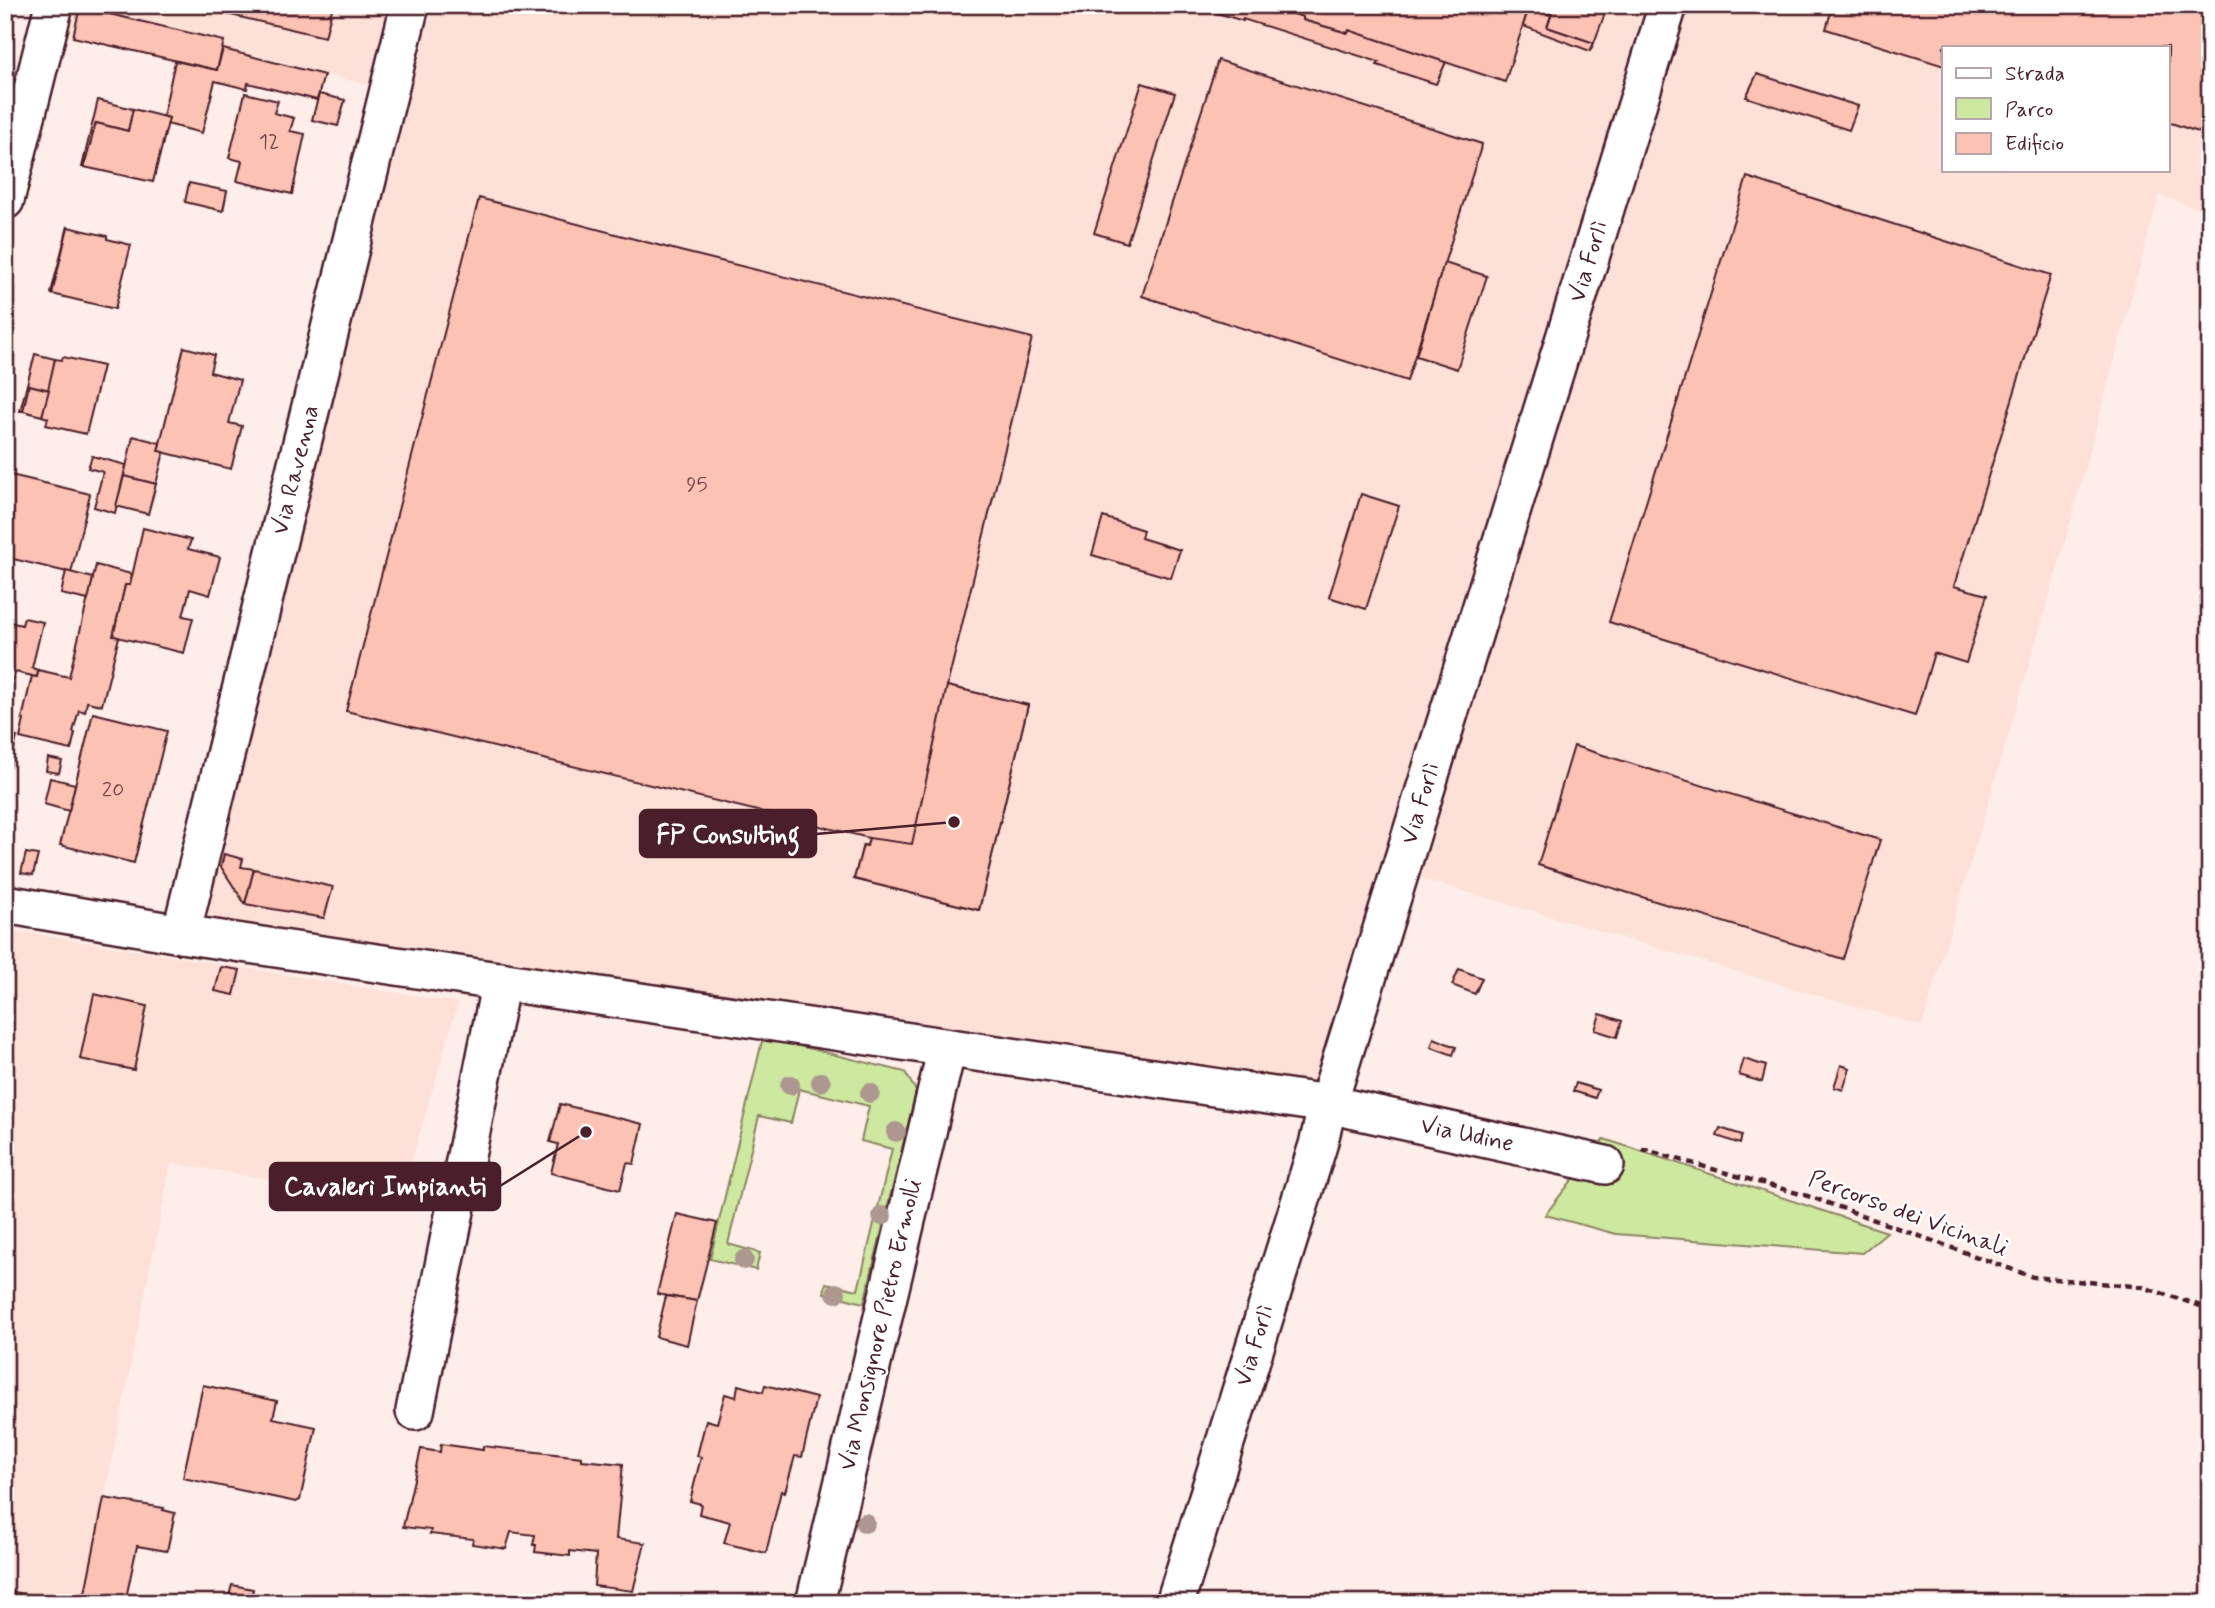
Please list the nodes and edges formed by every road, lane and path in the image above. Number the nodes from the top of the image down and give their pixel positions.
1 (54, 5) edge
2 (410, 5) edge
3 (1668, 5) edge
4 (5, 200) edge
5 (5, 904) edge
6 (181, 934) junction
7 (501, 981) junction
8 (947, 1048) junction
9 (1328, 1104) junction
10 (1605, 1165) joint
11 (2210, 1309) edge
12 (415, 1411) dead end
13 (815, 1603) edge
14 (1175, 1603) edge

1 - 4 street
2 - 6 street, Via Ravenna
3 - 9 street, Via Forlì
5 - 6 street, Via Udine
6 - 7 street, Via Udine
7 - 8 street, Via Udine
7 - 12 street
8 - 9 street, Via Udine
8 - 13 street, Via Monsignore Pietro Ermolli
9 - 10 street, Via Udine
9 - 14 street, Via Forlì
10 - 11 path, Percorso dei Vicinali

